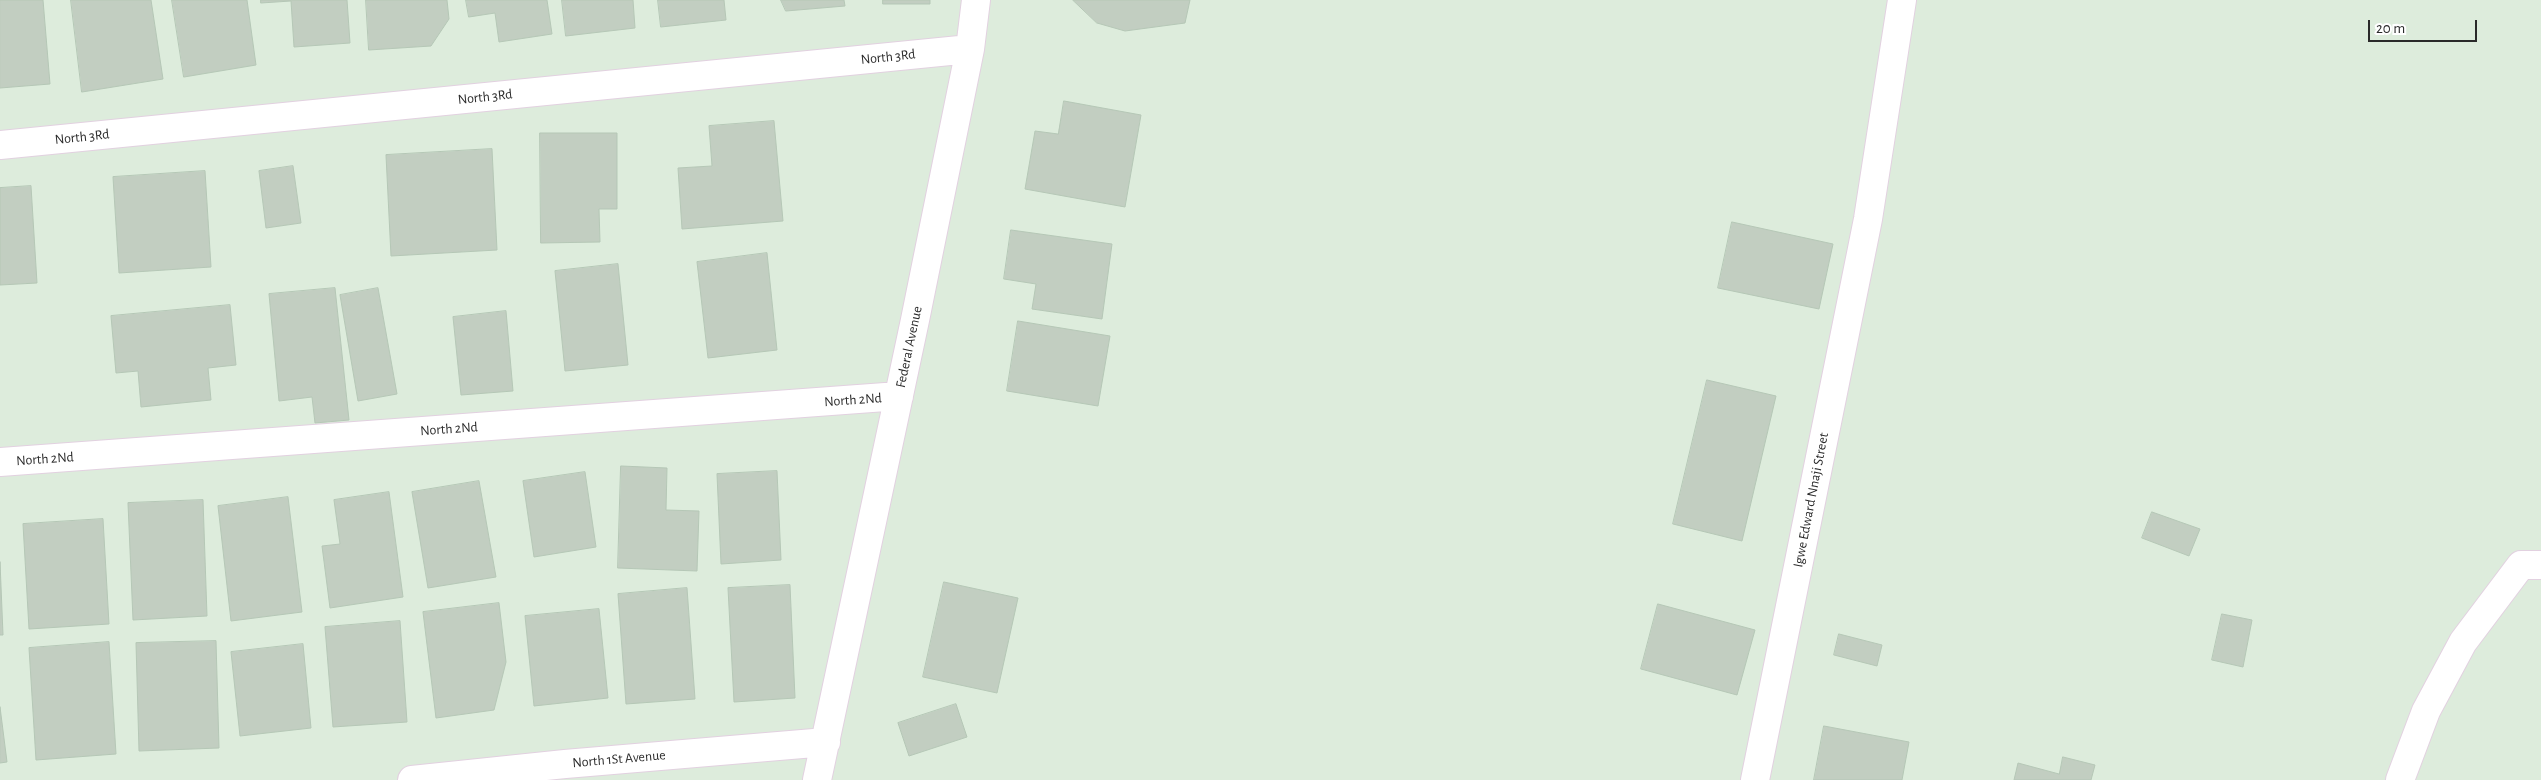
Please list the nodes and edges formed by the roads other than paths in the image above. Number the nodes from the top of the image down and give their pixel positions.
1 (976, 0) edge
2 (1902, 0) edge
3 (970, 49) junction
4 (0, 144) edge
5 (899, 396) junction
6 (0, 462) edge
7 (2541, 566) edge
8 (826, 742) junction
9 (412, 780) edge
10 (817, 780) edge
11 (1755, 780) edge
12 (2400, 780) edge

1 - 3 street, Federal Avenue
2 - 11 street, Igwe Edward Nnaji Street
3 - 4 street, North 3Rd
3 - 5 street, Federal Avenue
5 - 6 street, North 2Nd
5 - 8 street, Federal Avenue
7 - 12 street
8 - 9 street, North 1St Avenue
8 - 10 street, Federal Avenue

